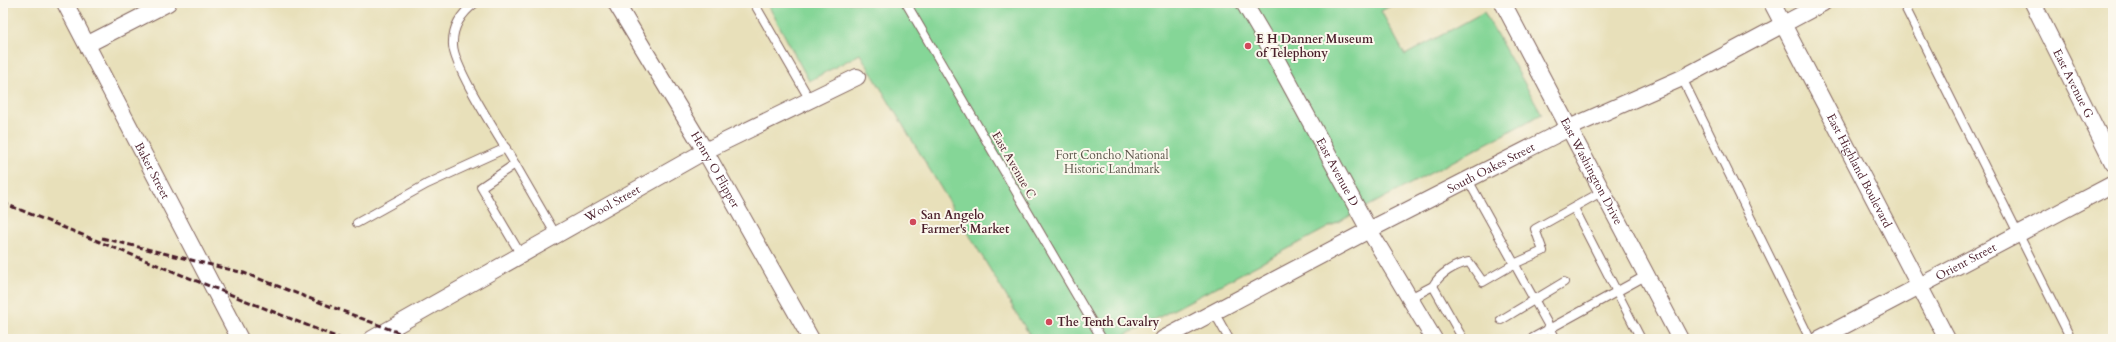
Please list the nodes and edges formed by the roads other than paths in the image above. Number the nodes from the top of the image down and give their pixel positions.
1 (65, 3) edge
2 (168, 3) edge
3 (475, 3) edge
4 (617, 3) edge
5 (754, 3) edge
6 (906, 3) edge
7 (1244, 3) edge
8 (1503, 3) edge
9 (1772, 3) edge
10 (1823, 3) edge
11 (1904, 3) edge
12 (2034, 3) edge
13 (1783, 23) junction
14 (88, 44) junction
15 (857, 77) dead end
16 (1682, 78) junction
17 (810, 100) junction
18 (1569, 128) junction
19 (506, 148) junction
20 (705, 151) junction
21 (2113, 163) edge
22 (515, 164) junction
23 (1468, 180) junction
24 (2113, 184) edge
25 (1603, 191) junction
26 (1574, 208) junction
27 (357, 223) dead end
28 (1369, 230) junction
29 (2018, 234) junction
30 (556, 235) junction
31 (521, 255) junction
32 (1514, 264) junction
33 (1647, 275) junction
34 (1564, 282) dead end
35 (1433, 286) junction
36 (1919, 286) junction
37 (1617, 291) junction
38 (1410, 298) junction
39 (1535, 300) junction
40 (1214, 312) junction
41 (1501, 320) dead end
42 (1550, 328) junction
43 (1678, 338) edge
44 (240, 339) edge
45 (372, 339) edge
46 (811, 339) edge
47 (1102, 339) edge
48 (1163, 339) edge
49 (1229, 339) edge
50 (1434, 339) edge
51 (1463, 339) edge
52 (1531, 339) edge
53 (1556, 339) edge
54 (1641, 339) edge
55 (1810, 339) edge
56 (1819, 339) edge
57 (1947, 339) edge
58 (2071, 339) edge

1 - 14 street, Baker Street
2 - 14 street
3 - 19 lane
4 - 20 street, Henry O Flipper
5 - 17 lane
6 - 47 lane, East Avenue C
7 - 28 street, East Avenue D
8 - 18 street, East Washington Drive
9 - 13 street, East Highland Boulevard
10 - 13 street, South Oakes Street
11 - 29 lane
12 - 21 street, East Avenue G
13 - 16 street, South Oakes Street
13 - 36 street, East Highland Boulevard
14 - 44 street, Baker Street
15 - 17 street, Wool Street
16 - 18 street, South Oakes Street
16 - 55 lane
17 - 20 street, Wool Street
18 - 23 street, South Oakes Street
18 - 25 street, East Washington Drive
19 - 22 lane
19 - 27 lane
20 - 30 street, Wool Street
20 - 46 street, Henry O Flipper
22 - 30 lane
22 - 31 lane
23 - 28 street, South Oakes Street
23 - 32 lane
24 - 29 street, Orient Street
25 - 26 lane
25 - 33 street, East Washington Drive
26 - 32 lane
26 - 37 lane
28 - 38 street, East Avenue D
28 - 40 street, South Oakes Street
29 - 36 street, Orient Street
29 - 58 lane
30 - 31 street, Wool Street
31 - 45 street, Wool Street
32 - 35 lane
32 - 39 lane
33 - 37 lane
33 - 43 street, East Washington Drive
34 - 39 lane
35 - 38 lane
35 - 51 lane
36 - 56 street, Orient Street
36 - 57 street, East Highland Boulevard
37 - 42 lane
37 - 54 lane
38 - 50 street, East Avenue D
39 - 41 lane
39 - 42 lane
40 - 48 street, South Oakes Street
40 - 49 lane
42 - 52 lane
42 - 53 lane

